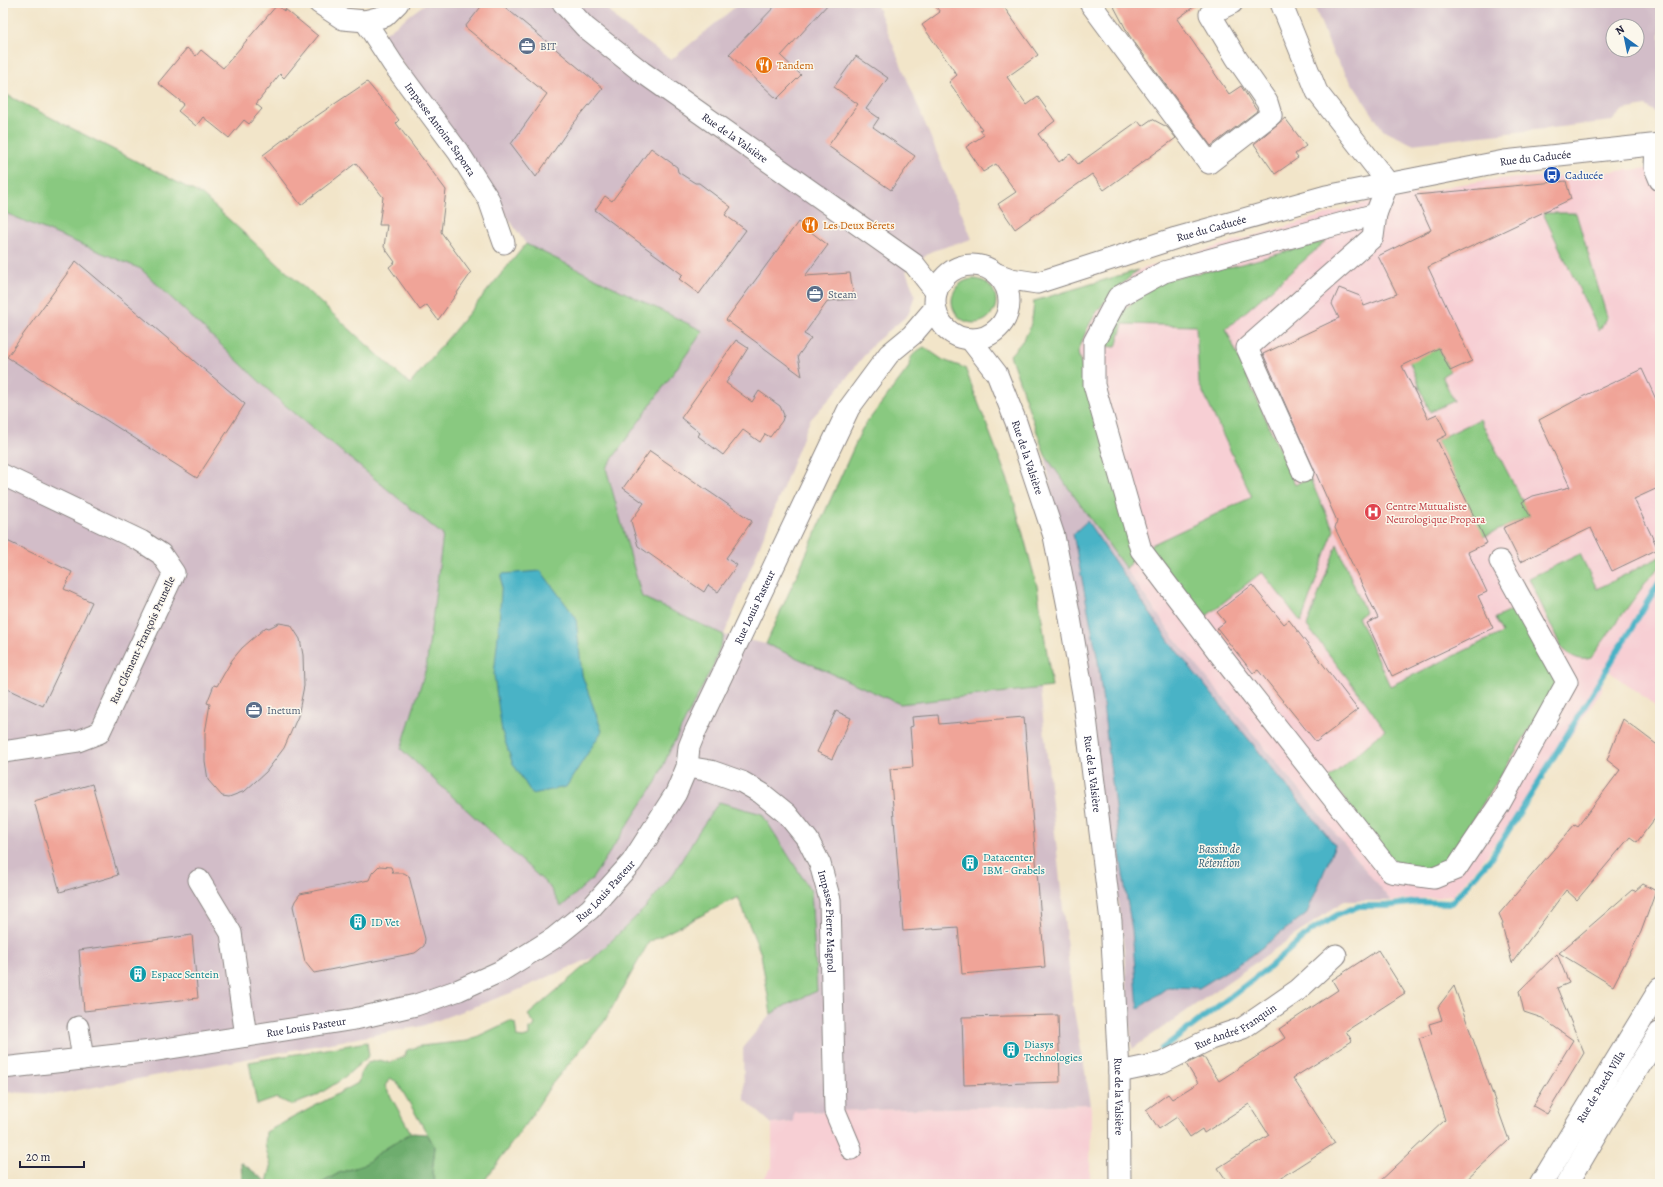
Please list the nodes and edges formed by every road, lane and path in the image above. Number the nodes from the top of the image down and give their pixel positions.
1 (318, 3) edge
2 (398, 3) edge
3 (563, 3) edge
4 (1090, 3) edge
5 (1232, 3) edge
6 (1281, 3) edge
7 (365, 21) junction
8 (1658, 145) edge
9 (1660, 180) edge
10 (1388, 183) junction
11 (1376, 214) junction
12 (504, 243) dead end
13 (914, 264) junction
14 (957, 268) junction
15 (997, 274) junction
16 (1037, 283) junction
17 (935, 300) junction
18 (1003, 320) junction
19 (912, 335) junction
20 (964, 338) junction
21 (997, 374) junction
22 (1304, 472) dead end
23 (3, 475) edge
24 (1500, 561) dead end
25 (3, 752) edge
26 (687, 767) junction
27 (199, 880) dead end
28 (1336, 955) dead end
29 (1660, 988) edge
30 (78, 1028) dead end
31 (1660, 1033) edge
32 (246, 1036) junction
33 (83, 1059) junction
34 (3, 1068) edge
35 (1119, 1072) junction
36 (851, 1149) dead end
37 (1120, 1184) edge
38 (1541, 1184) edge
39 (1567, 1184) edge

1 - 7 street
2 - 7 street
3 - 13 street, Rue de la Valsière
4 - 5 street
6 - 10 street
7 - 12 street, Impasse Antoine Saporta
8 - 9 street
8 - 10 street, Rue du Caducée
10 - 11 street
10 - 16 street, Rue du Caducée
11 - 22 street
11 - 24 street
13 - 14 street, Rue de la Valsière
13 - 17 street, Rue de la Valsière
14 - 15 street
14 - 17 street
15 - 16 street, Rue du Caducée
15 - 18 street
16 - 18 street, Rue du Caducée
17 - 19 street, Rue Louis Pasteur
17 - 20 street
18 - 20 street
18 - 21 street, Rue de la Valsière
19 - 20 street
19 - 26 street, Rue Louis Pasteur
20 - 21 street, Rue de la Valsière
21 - 35 street, Rue de la Valsière
23 - 25 street, Rue Clément-François Prunelle
26 - 32 street, Rue Louis Pasteur
26 - 36 street, Impasse Pierre Magnol
27 - 32 street
28 - 35 street, Rue André Franquin
29 - 38 main road, Rue de Puech Villa
30 - 33 street
31 - 39 main road, Rue de Puech Villa
32 - 33 street, Rue Louis Pasteur
33 - 34 street, Rue Louis Pasteur
35 - 37 street, Rue de la Valsière

